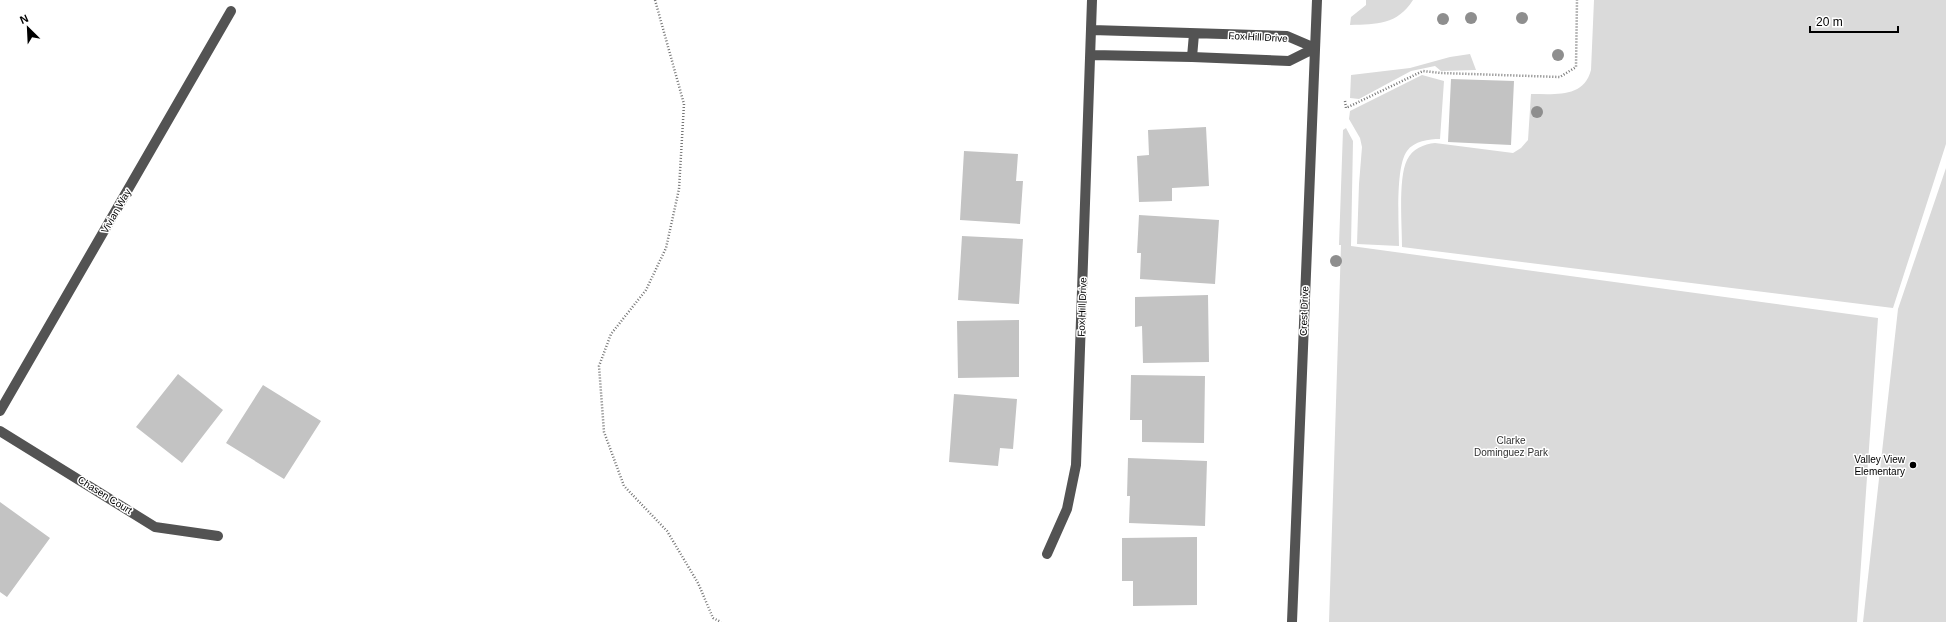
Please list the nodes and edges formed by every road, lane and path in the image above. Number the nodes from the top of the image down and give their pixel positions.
1 (655, 0) edge
2 (1092, 0) edge
3 (1317, 0) edge
4 (1577, 0) edge
5 (232, 11) dead end
6 (1092, 30) junction
7 (1194, 34) junction
8 (1315, 48) junction
9 (1092, 56) junction
10 (1192, 57) junction
11 (1345, 101) dead end
12 (0, 411) edge
13 (0, 431) edge
14 (218, 536) dead end
15 (1047, 554) dead end
16 (721, 622) edge
17 (1292, 622) edge

1 - 16 path
2 - 6 street, Fox Hill Drive
3 - 8 street, Crest Drive
4 - 11 path
5 - 12 street, Vivian Way
6 - 7 street, Fox Hill Drive
6 - 9 street, Fox Hill Drive
7 - 8 street, Fox Hill Drive
7 - 10 street
8 - 10 street
8 - 17 street, Crest Drive
9 - 10 street
9 - 15 street, Fox Hill Drive
13 - 14 street, Chasen Court

